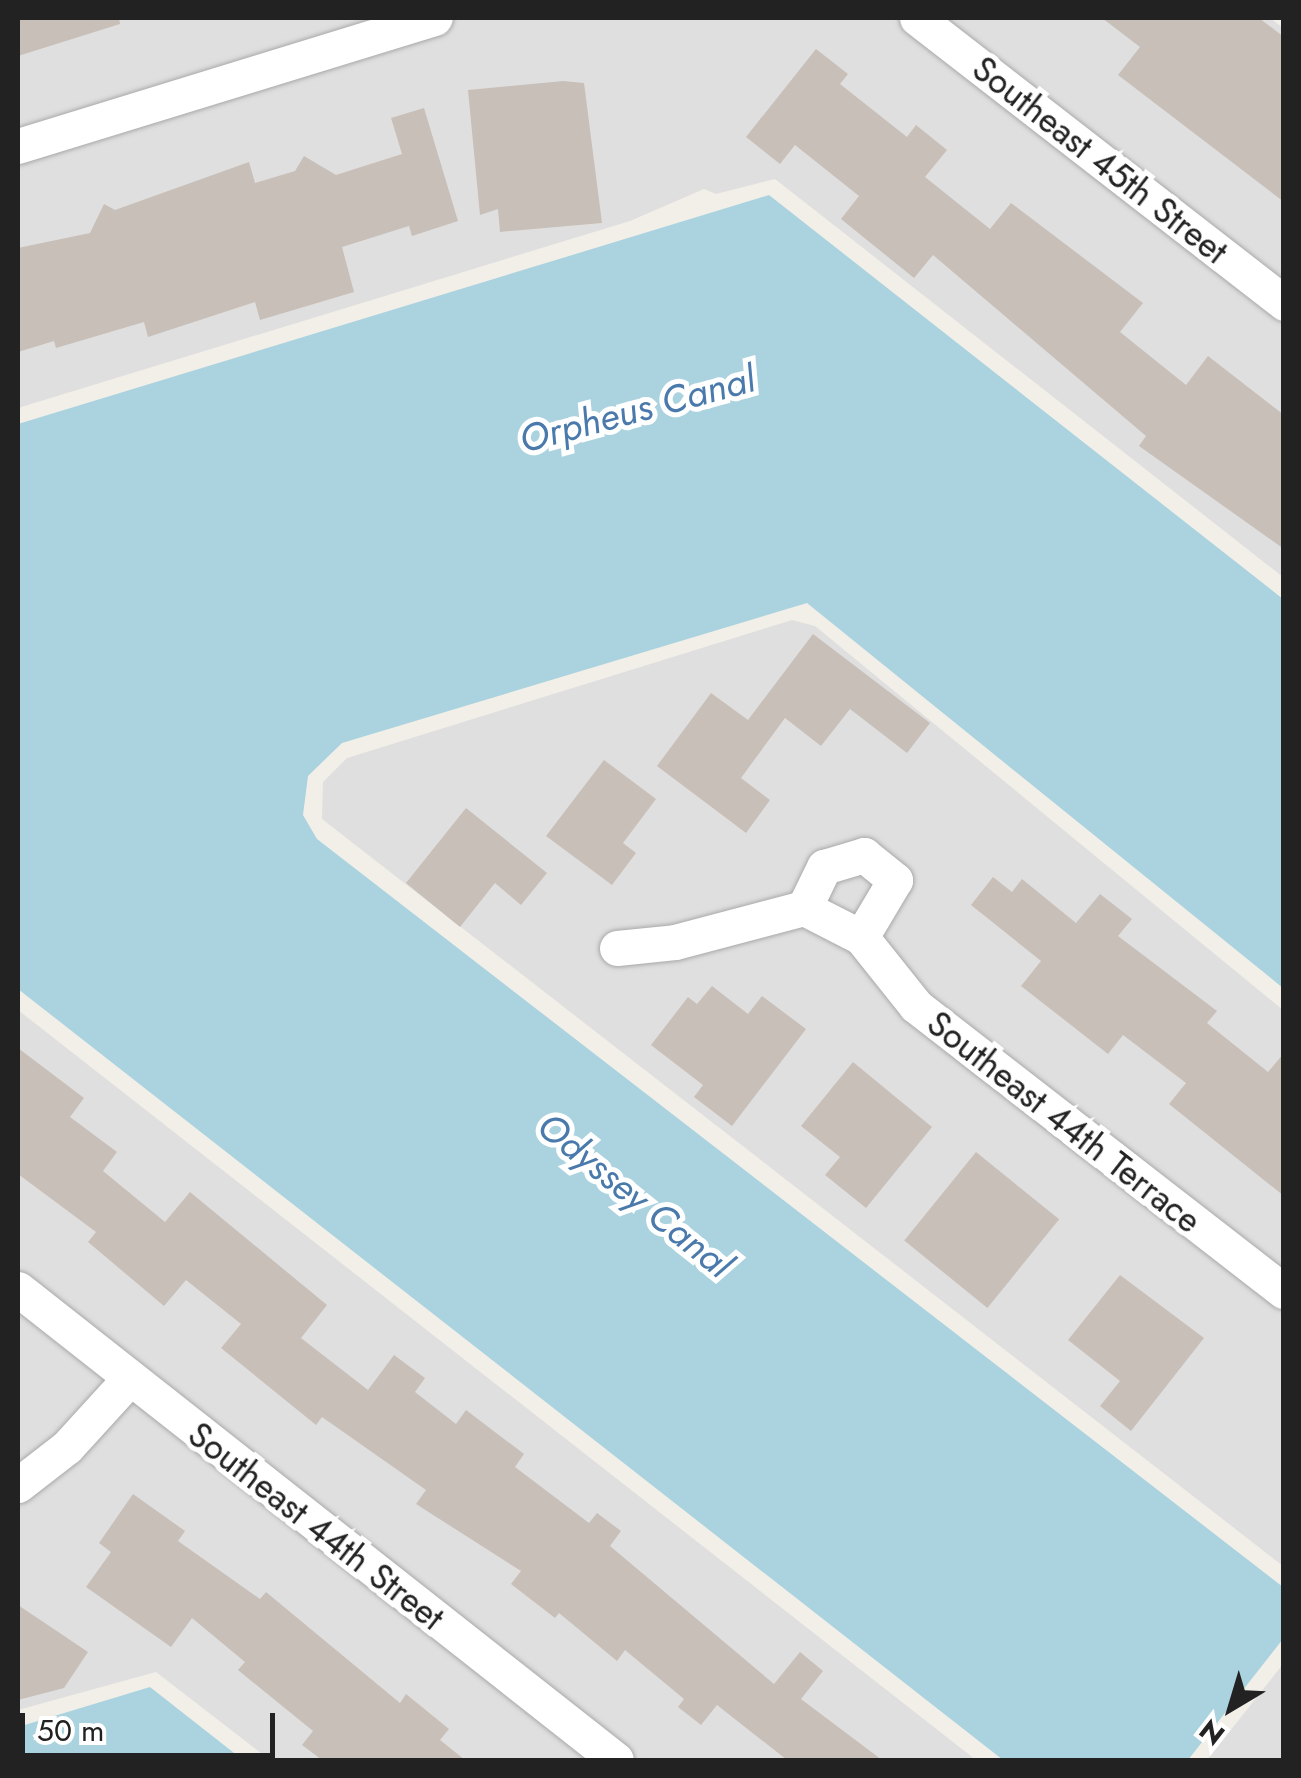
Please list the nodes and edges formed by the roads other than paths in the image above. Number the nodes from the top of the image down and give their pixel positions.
1 (435, 18) edge
2 (916, 18) edge
3 (18, 146) edge
4 (1284, 303) edge
5 (804, 908) junction
6 (861, 937) junction
7 (616, 948) dead end
8 (18, 1290) edge
9 (1284, 1291) edge
10 (129, 1379) junction
11 (18, 1485) edge
12 (616, 1760) edge

1 - 3 street
2 - 4 street, Southeast 45th Street
5 - 6 street, Southeast 44th Terrace
5 - 6 street
5 - 7 street
6 - 9 street, Southeast 44th Terrace
8 - 10 street, Southeast 44th Street
10 - 11 street
10 - 12 street, Southeast 44th Street

